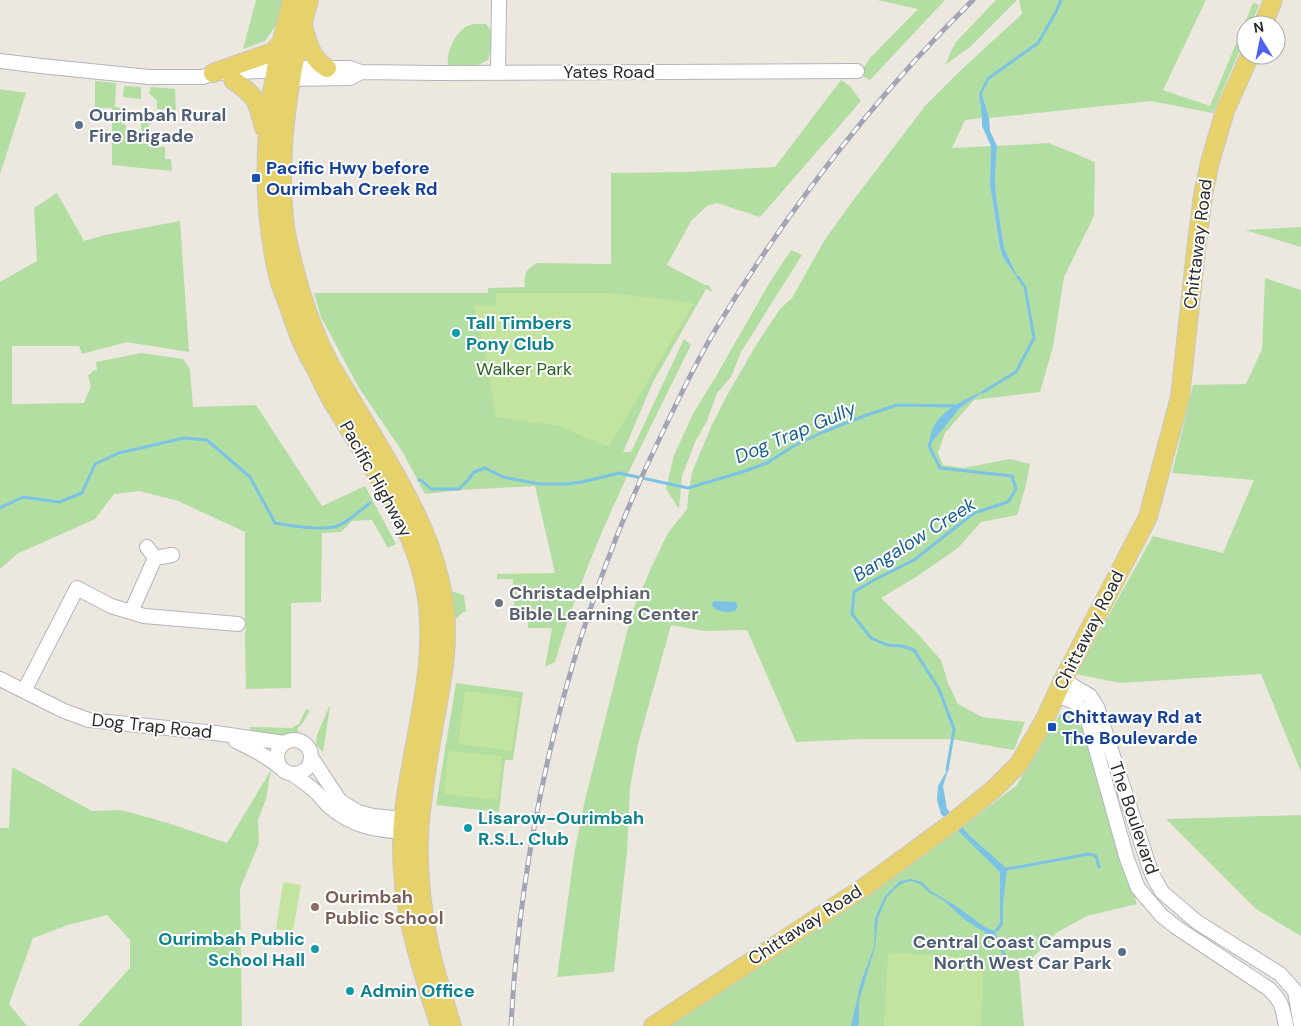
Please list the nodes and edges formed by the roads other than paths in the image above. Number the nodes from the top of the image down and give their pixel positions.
1 (292, 0) edge
2 (309, 0) edge
3 (499, 0) edge
4 (1274, 0) edge
5 (1267, 15) edge
6 (302, 23) junction
7 (281, 43) junction
8 (0, 61) edge
9 (1246, 65) edge
10 (327, 68) junction
11 (857, 71) dead end
12 (361, 72) junction
13 (498, 73) junction
14 (208, 75) junction
15 (283, 75) junction
16 (233, 80) junction
17 (267, 141) junction
18 (172, 556) dead end
19 (131, 612) junction
20 (238, 624) dead end
21 (0, 680) edge
22 (1060, 687) junction
23 (24, 691) junction
24 (222, 734) junction
25 (284, 743) junction
26 (311, 757) junction
27 (286, 771) junction
28 (411, 826) junction
29 (1298, 990) edge
30 (1280, 1000) junction
31 (440, 1026) edge
32 (452, 1026) edge
33 (652, 1026) edge
34 (1286, 1026) edge
35 (1301, 1026) edge

1 - 7 main road, Pacific Highway
2 - 6 main road, Pacific Highway
3 - 13 street
4 - 5 main road
6 - 10 main road
6 - 15 main road, Pacific Highway
7 - 14 main road
7 - 15 main road, Pacific Highway
8 - 14 street
9 - 22 main road, Chittaway Road
10 - 12 street, Yates Road
10 - 15 street, Yates Road
11 - 13 street, Yates Road
12 - 13 street, Yates Road
12 - 15 street, Yates Road
14 - 15 street
14 - 16 street
15 - 16 street
15 - 17 main road, Pacific Highway
15 - 28 main road, Pacific Highway
16 - 17 main road
17 - 28 main road, Pacific Highway
18 - 19 street
19 - 20 street
19 - 23 street
21 - 23 street, Dog Trap Road
22 - 29 street, The Boulevard
22 - 30 street, The Boulevard
22 - 33 main road, Chittaway Road
23 - 24 street, Dog Trap Road
24 - 25 street, Dog Trap Road
24 - 27 street, Dog Trap Road
25 - 26 street
25 - 27 street
26 - 27 street
26 - 28 street
27 - 28 street, Dog Trap Road
28 - 31 main road, Pacific Highway
28 - 32 main road, Pacific Highway
29 - 30 street
29 - 35 street
30 - 34 street

